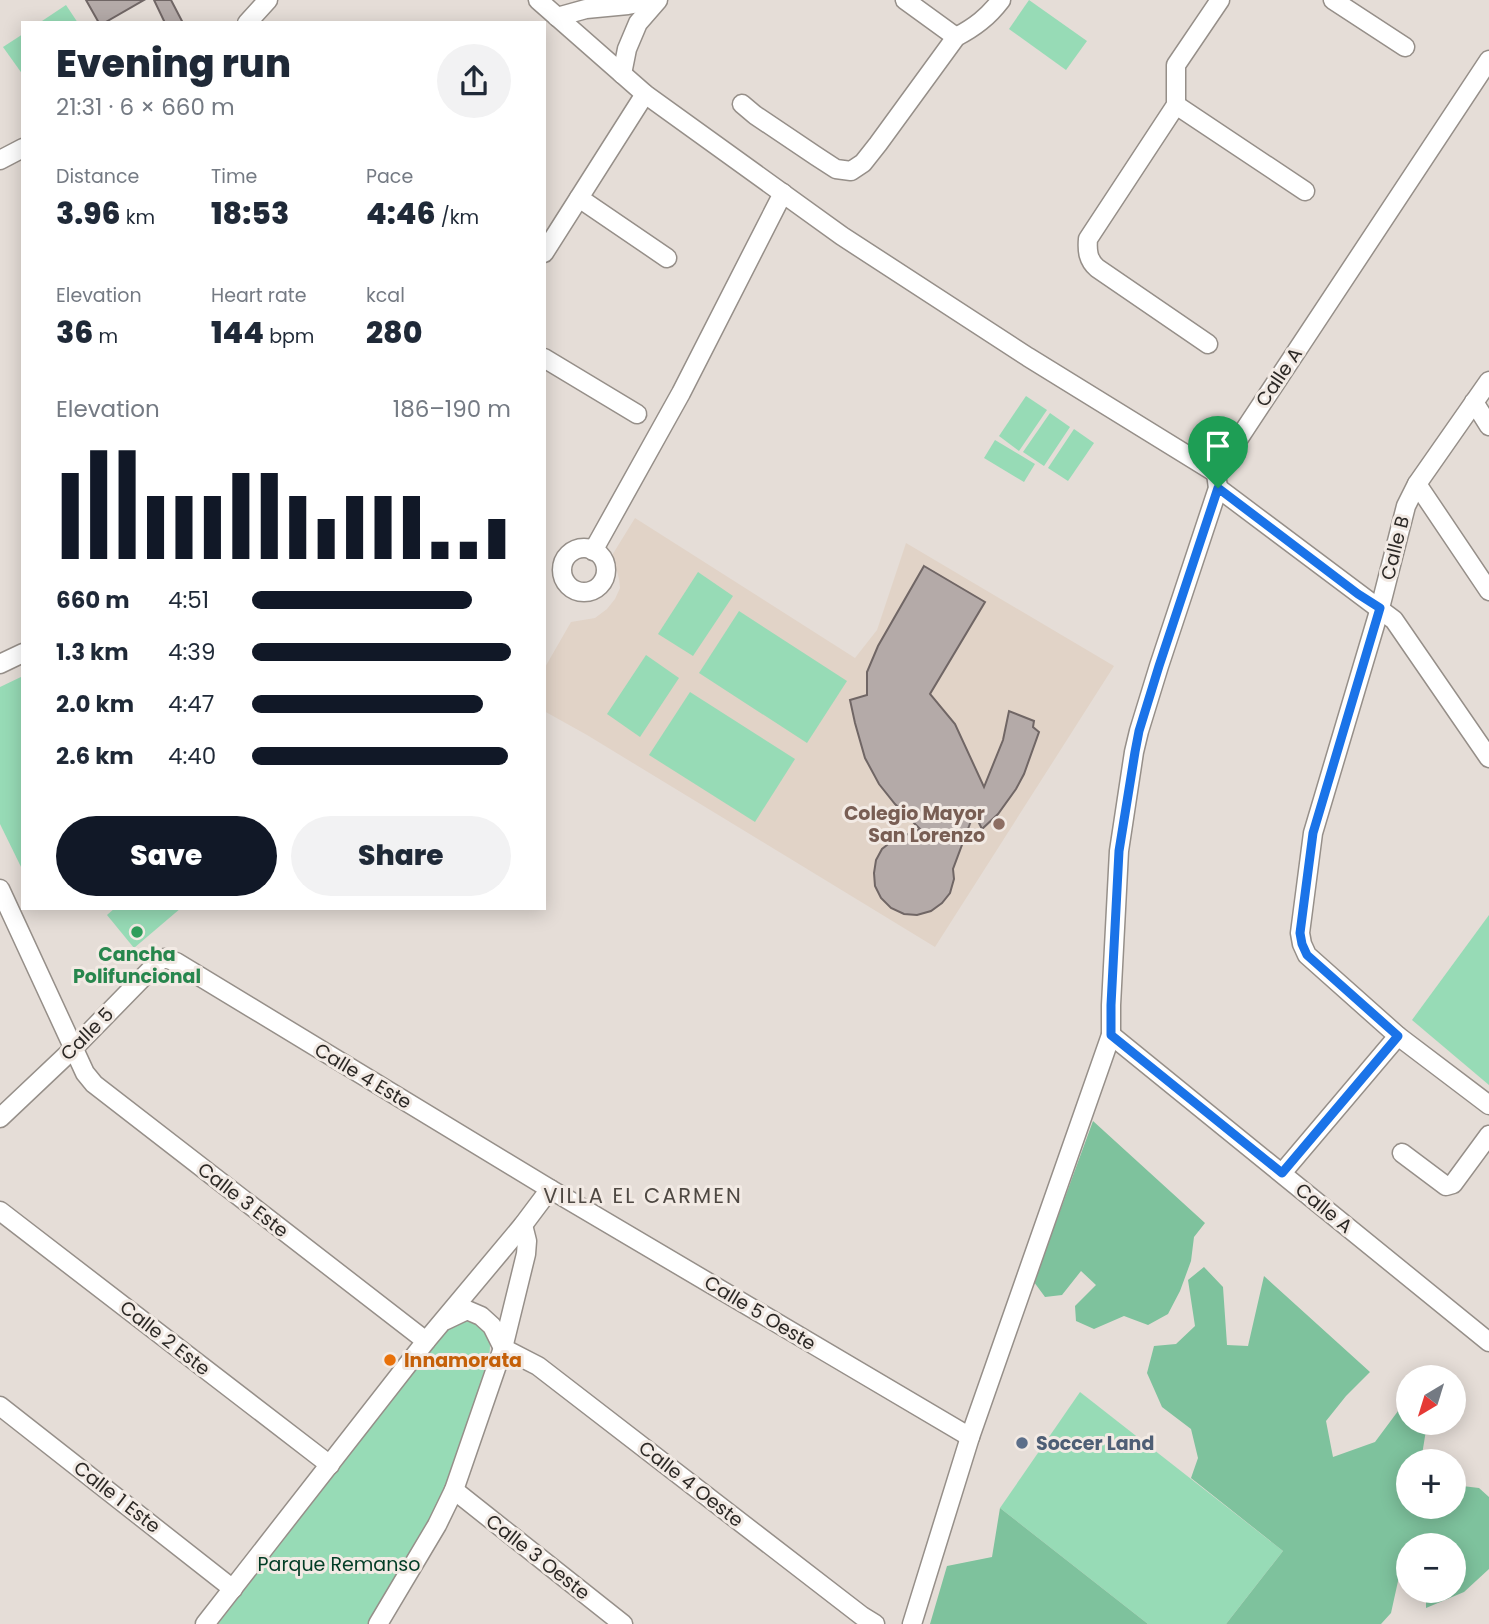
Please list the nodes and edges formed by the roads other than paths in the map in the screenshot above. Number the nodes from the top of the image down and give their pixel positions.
1 (268, 0) edge
2 (538, 0) edge
3 (657, 0) edge
4 (905, 0) edge
5 (1001, 0) edge
6 (1220, 0) edge
7 (1333, 0) edge
8 (557, 17) junction
9 (249, 21) edge
10 (956, 37) junction
11 (1405, 47) dead end
12 (1489, 60) edge
13 (622, 74) junction
14 (645, 94) junction
15 (742, 104) dead end
16 (1176, 105) junction
17 (21, 149) edge
18 (0, 160) edge
19 (1305, 191) dead end
20 (783, 193) junction
21 (579, 198) junction
22 (546, 250) edge
23 (667, 258) dead end
24 (1208, 344) dead end
25 (546, 359) edge
26 (1489, 381) edge
27 (1474, 402) junction
28 (637, 414) dead end
29 (1489, 426) edge
30 (1217, 480) junction
31 (1417, 484) junction
32 (593, 551) dead end
33 (1489, 591) edge
34 (1380, 608) junction
35 (21, 654) edge
36 (0, 664) edge
37 (1489, 758) edge
38 (2, 897) edge
39 (176, 962) joint
40 (1111, 1035) junction
41 (1398, 1036) junction
42 (74, 1048) junction
43 (1489, 1105) edge
44 (0, 1118) edge
45 (1489, 1135) edge
46 (1402, 1153) dead end
47 (1282, 1173) junction
48 (550, 1189) junction
49 (0, 1211) edge
50 (523, 1225) junction
51 (444, 1320) junction
52 (426, 1341) junction
53 (1489, 1342) edge
54 (503, 1348) junction
55 (0, 1406) edge
56 (970, 1437) junction
57 (331, 1465) junction
58 (454, 1490) junction
59 (233, 1588) junction
60 (205, 1624) edge
61 (379, 1624) edge
62 (623, 1624) edge
63 (875, 1624) edge
64 (912, 1624) edge

1 - 9 street
2 - 8 street
3 - 8 street
3 - 13 street
4 - 10 street
5 - 10 street
6 - 16 street
7 - 11 street
8 - 13 street
10 - 15 street
12 - 30 street, Calle A
13 - 14 street
14 - 20 street
14 - 21 street
16 - 19 street
16 - 24 street
17 - 18 street
20 - 30 street
20 - 32 street
21 - 22 street
21 - 23 street
25 - 28 street
26 - 27 street, Calle B
27 - 29 street
27 - 31 street, Calle B
30 - 34 street
30 - 40 street, Calle A
31 - 33 street
31 - 34 street, Calle B
34 - 37 street
34 - 41 street, Calle B
35 - 36 street
38 - 42 street, Calle 3 Este
39 - 42 street, Calle 5
39 - 48 street, Calle 4 Este
40 - 47 street, Calle A
40 - 56 street
41 - 43 street, Calle B
41 - 47 street
42 - 44 street, Calle 5
42 - 52 street, Calle 3 Este
45 - 46 street
47 - 53 street, Calle A
48 - 50 street
48 - 56 street, Calle 5 Oeste
49 - 57 street, Calle 2 Este
50 - 51 street
50 - 54 street
51 - 52 street
51 - 54 street
52 - 57 street
54 - 58 street
54 - 63 street, Calle 4 Oeste
55 - 59 street, Calle 1 Este
56 - 64 street
57 - 59 street
58 - 61 street
58 - 62 street, Calle 3 Oeste
59 - 60 street

